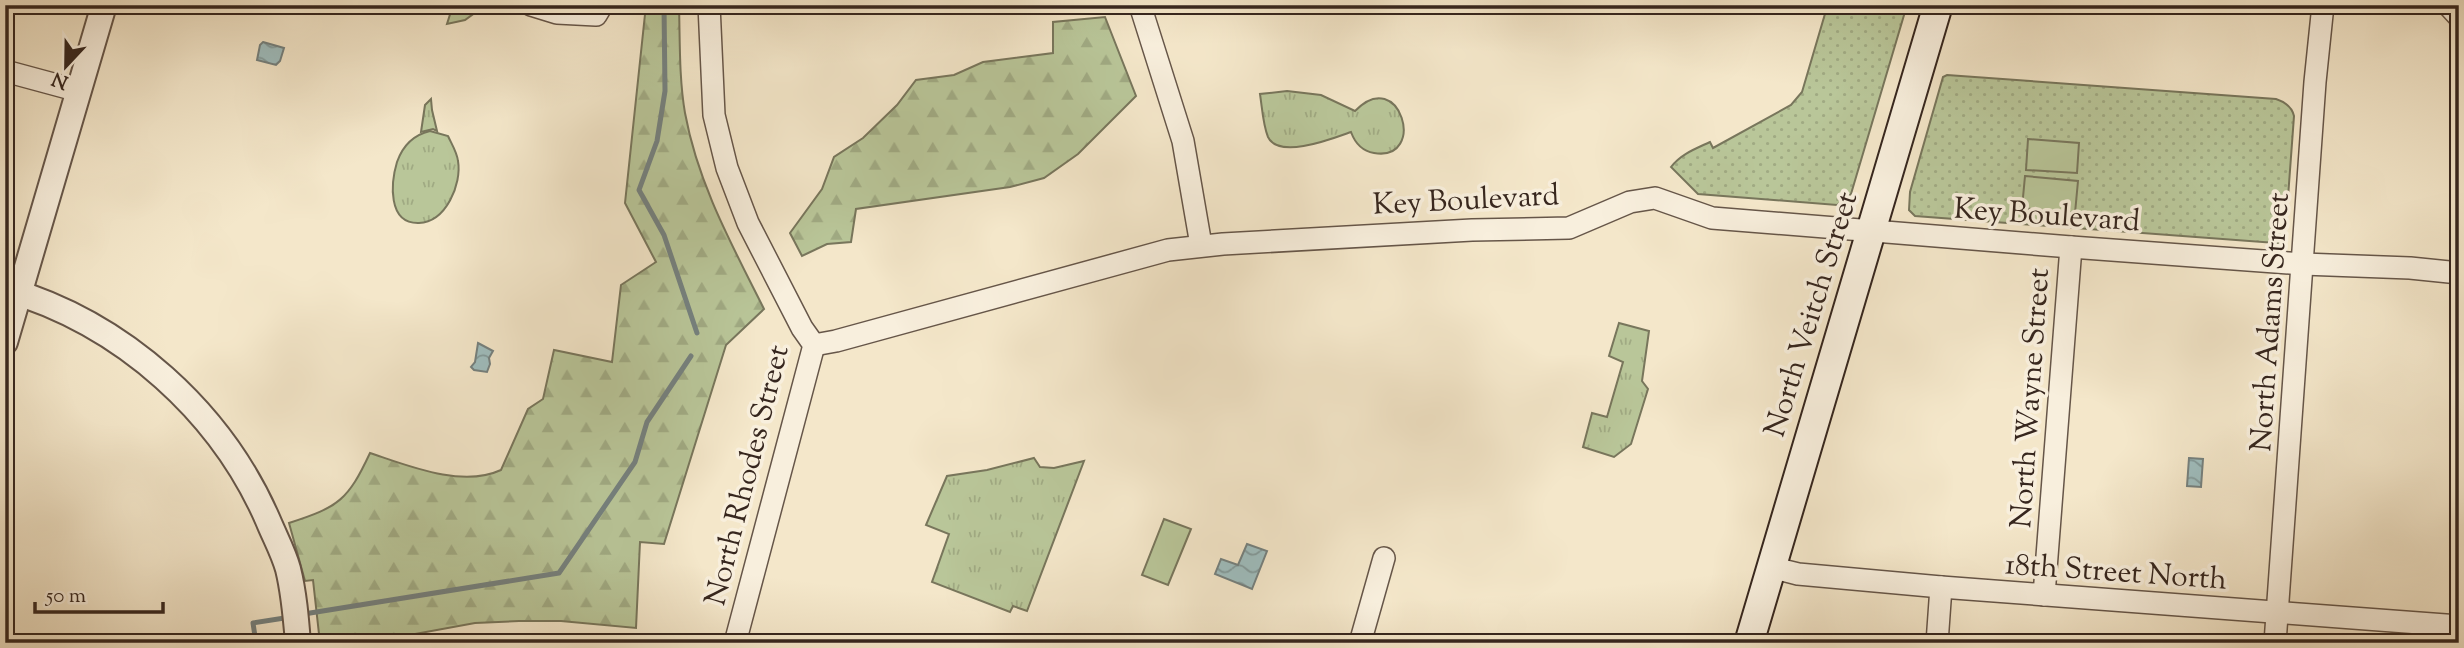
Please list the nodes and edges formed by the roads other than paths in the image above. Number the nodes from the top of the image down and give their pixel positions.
1 (104, 5) edge
2 (531, 5) edge
3 (602, 5) edge
4 (709, 5) edge
5 (1140, 5) edge
6 (1938, 5) edge
7 (2323, 5) edge
8 (2448, 5) edge
9 (2459, 16) edge
10 (5, 71) edge
11 (79, 91) junction
12 (1869, 232) junction
13 (1201, 245) junction
14 (2071, 247) junction
15 (2303, 264) junction
16 (2459, 273) edge
17 (12, 291) edge
18 (5, 342) edge
19 (814, 345) junction
20 (1384, 558) dead end
21 (1770, 567) junction
22 (1941, 587) junction
23 (2044, 595) junction
24 (2277, 613) junction
25 (2459, 626) edge
26 (298, 643) edge
27 (735, 643) edge
28 (1360, 643) edge
29 (1749, 643) edge
30 (1937, 643) edge
31 (2275, 643) edge

1 - 11 street
2 - 3 street
4 - 19 street, North Rhodes Street
5 - 13 street
6 - 12 main road, North Veitch Street
7 - 15 street, North Adams Street
8 - 9 street
10 - 11 street
11 - 17 street
12 - 13 street, Key Boulevard
12 - 14 street, Key Boulevard
12 - 21 main road, North Veitch Street
13 - 19 street, Key Boulevard
14 - 15 street, Key Boulevard
14 - 23 street, North Wayne Street
15 - 16 street, Key Boulevard
15 - 24 street, North Adams Street
17 - 18 street
17 - 26 street
19 - 27 street, North Rhodes Street
20 - 28 street
21 - 22 street, 18th Street North
21 - 29 main road, North Veitch Street
22 - 23 street, 18th Street North
22 - 30 street
23 - 24 street, 18th Street North
24 - 25 street, 18th Street North
24 - 31 street, North Adams Street

